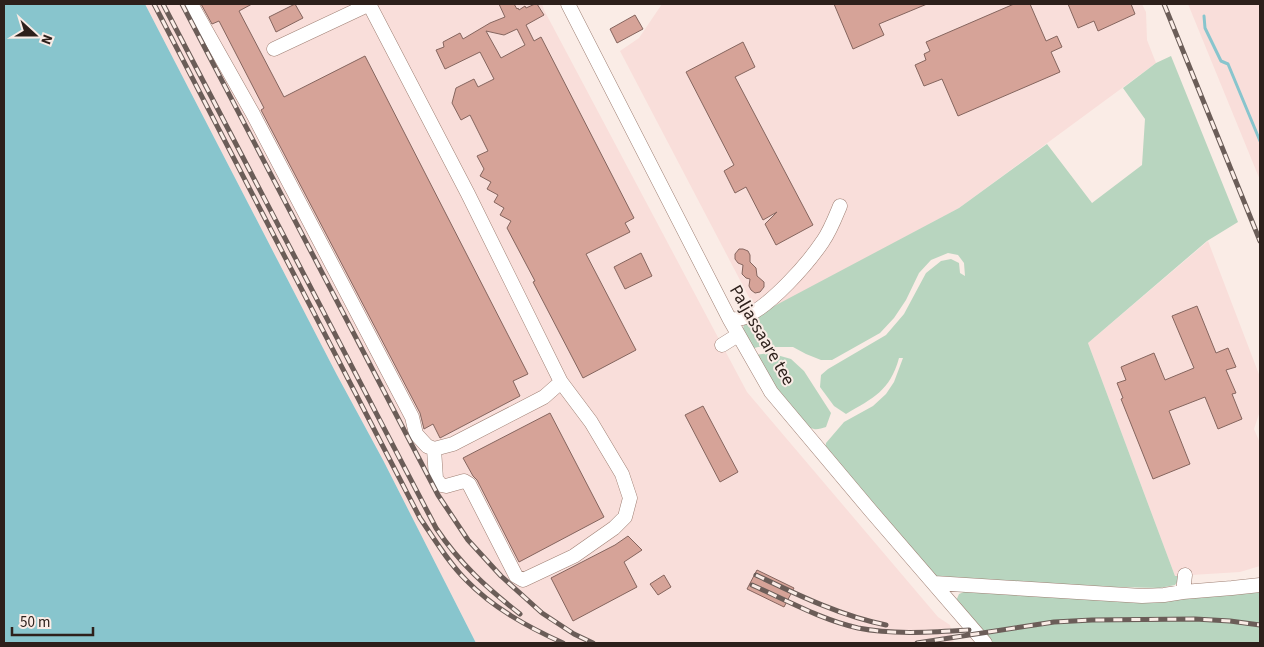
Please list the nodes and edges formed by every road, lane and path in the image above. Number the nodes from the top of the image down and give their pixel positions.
1 (191, 4) edge
2 (369, 4) edge
3 (568, 4) edge
4 (274, 49) dead end
5 (840, 206) dead end
6 (730, 320) junction
7 (738, 335) junction
8 (722, 345) dead end
9 (561, 382) junction
10 (434, 449) junction
11 (1185, 575) dead end
12 (934, 583) junction
13 (1260, 585) edge
14 (1182, 592) junction
15 (985, 643) edge

1 - 10 street
2 - 4 street
2 - 9 street
3 - 6 street, Paljassaare tee
5 - 6 street
6 - 7 street, Paljassaare tee
7 - 8 street
7 - 12 street, Paljassaare tee
9 - 10 street
9 - 10 street
11 - 14 street
12 - 14 street
12 - 15 street, Paljassaare tee
13 - 14 street

